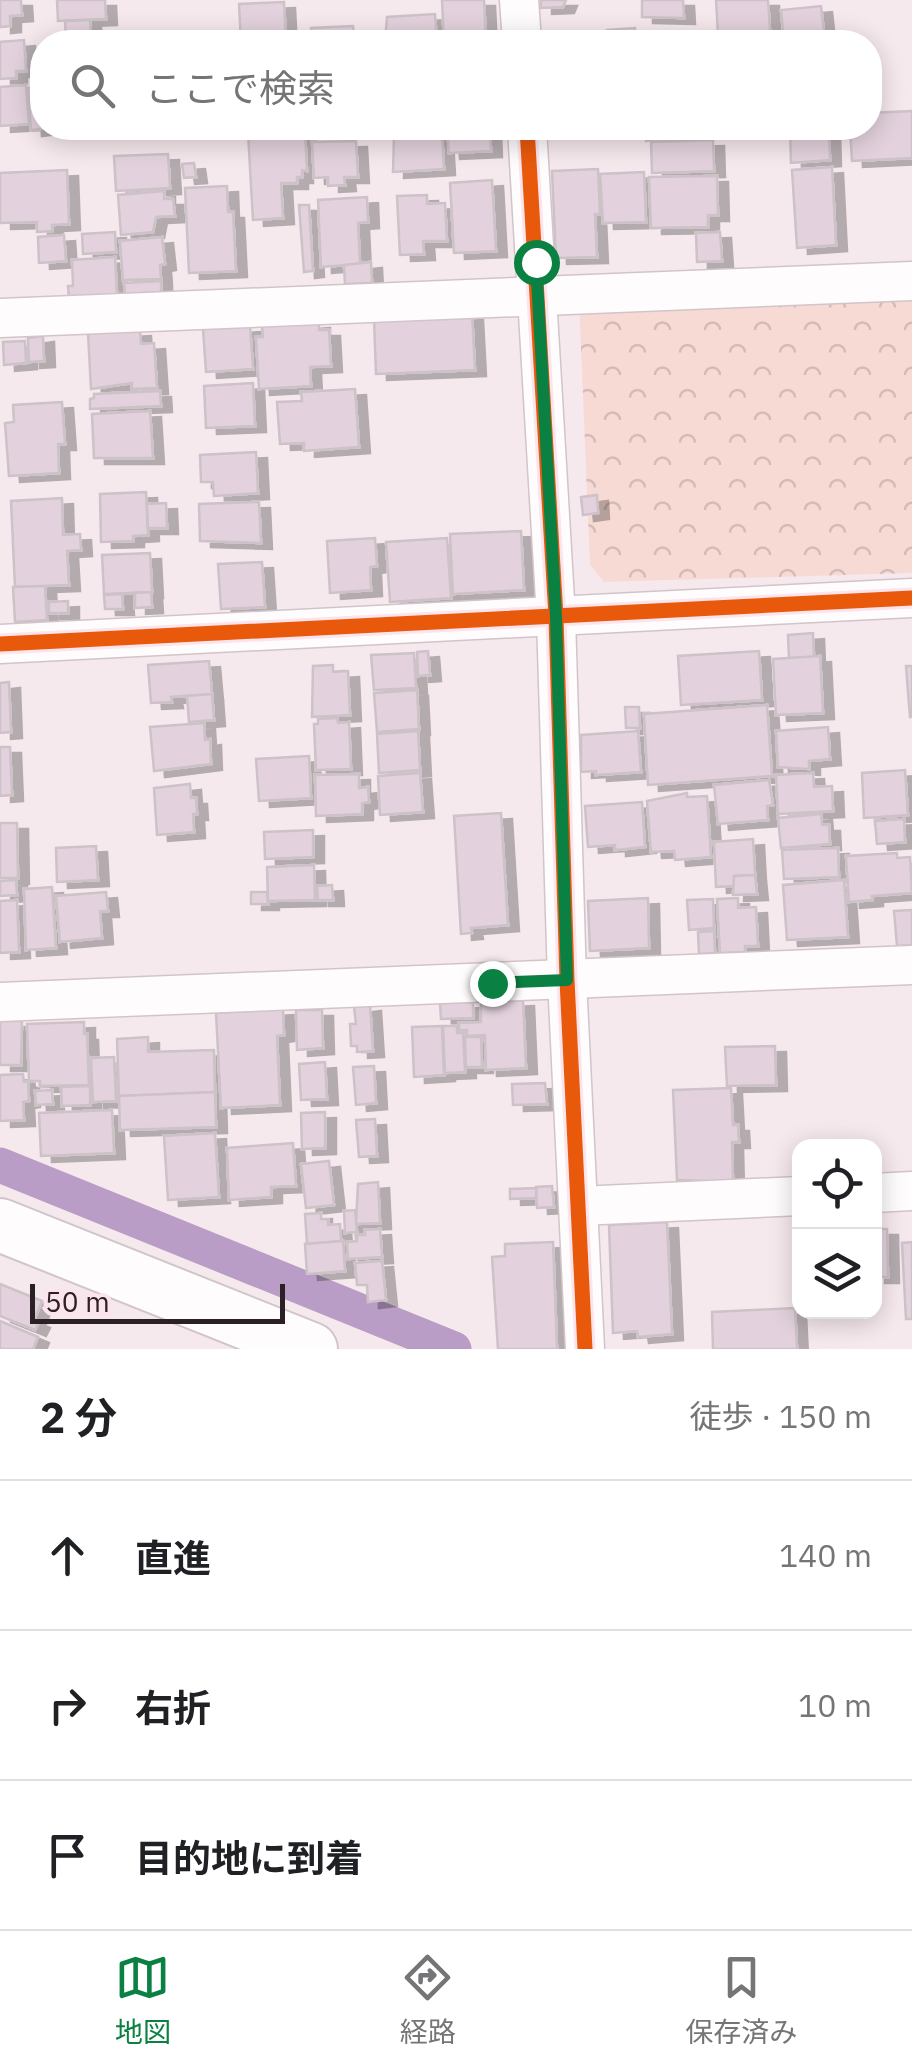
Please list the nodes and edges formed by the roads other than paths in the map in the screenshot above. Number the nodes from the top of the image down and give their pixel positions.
1 (519, 0) edge
2 (521, 30) edge
3 (528, 140) edge
4 (912, 282) edge
5 (538, 296) junction
6 (0, 318) edge
7 (912, 598) edge
8 (556, 617) junction
9 (0, 644) edge
10 (912, 965) edge
11 (567, 980) junction
12 (0, 1002) edge
13 (912, 1191) edge
14 (882, 1193) edge
15 (792, 1196) edge
16 (579, 1206) junction
17 (0, 1225) edge
18 (311, 1349) edge
19 (585, 1349) edge

1 - 2 street
3 - 5 street
4 - 5 street
5 - 6 street
5 - 8 street
7 - 8 street
8 - 9 street
8 - 11 street
10 - 11 street
11 - 12 street
11 - 16 street
13 - 14 street
15 - 16 street
16 - 19 street
17 - 18 street

